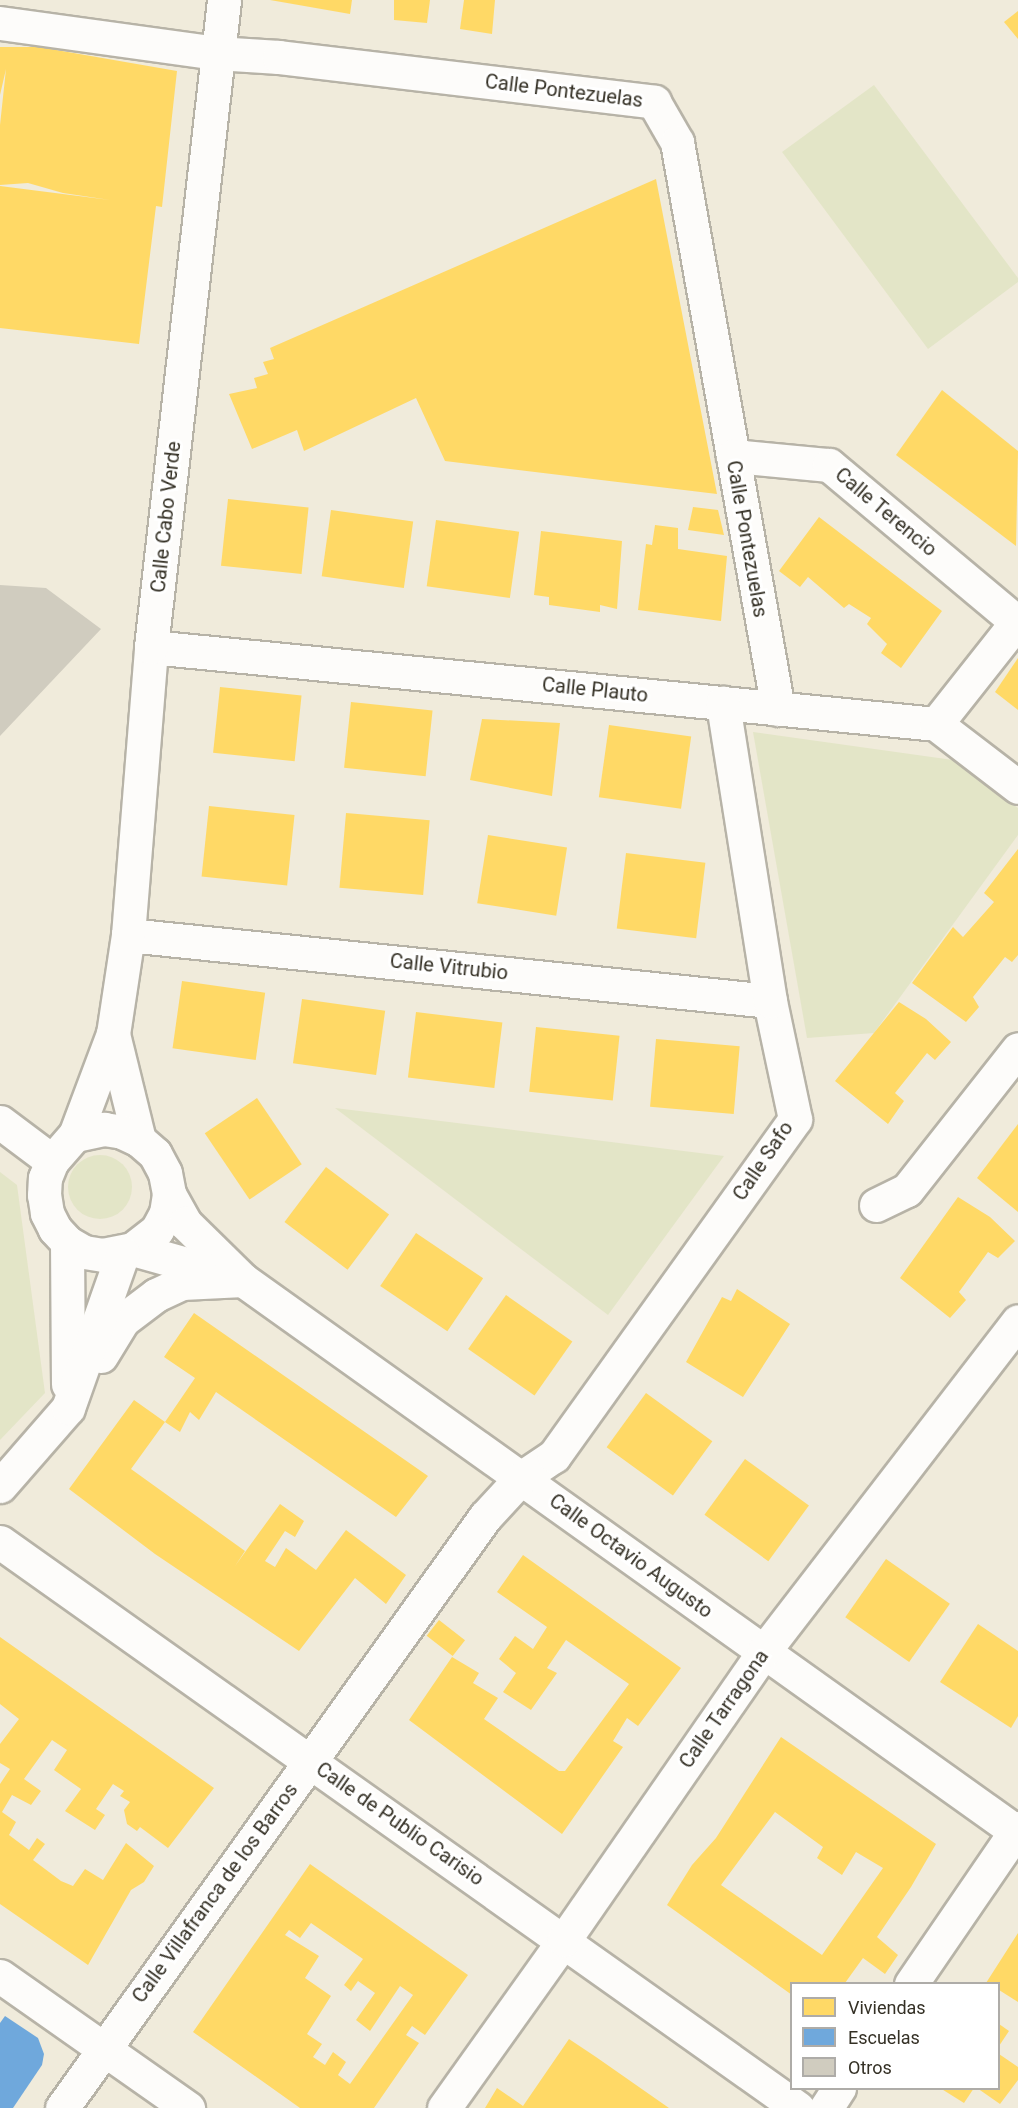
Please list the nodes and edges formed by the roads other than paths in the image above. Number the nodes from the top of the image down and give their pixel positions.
1 (224, 0) edge
2 (0, 23) edge
3 (216, 53) junction
4 (733, 456) junction
5 (1017, 621) edge
6 (151, 647) junction
7 (723, 703) junction
8 (778, 709) junction
9 (936, 724) junction
10 (1018, 787) edge
11 (128, 935) junction
12 (770, 1001) junction
13 (113, 1034) junction
14 (1018, 1049) edge
15 (0, 1122) edge
16 (75, 1135) junction
17 (139, 1140) junction
18 (52, 1161) junction
19 (169, 1194) junction
20 (876, 1204) dead end
21 (67, 1242) junction
22 (128, 1251) junction
23 (243, 1280) junction
24 (1014, 1333) edge
25 (68, 1408) junction
26 (521, 1478) junction
27 (0, 1486) edge
28 (0, 1542) edge
29 (764, 1651) junction
30 (310, 1761) junction
31 (1017, 1831) edge
32 (564, 1940) junction
33 (0, 1976) edge
34 (912, 1982) edge
35 (104, 2049) junction
36 (838, 2090) edge
37 (62, 2108) edge
38 (188, 2108) edge
39 (444, 2108) edge
40 (798, 2108) edge
41 (826, 2108) edge

1 - 3 street, Calle Cabo Verde
2 - 3 street, Calle Pontezuelas
3 - 4 street, Calle Pontezuelas
3 - 6 street, Calle Cabo Verde
4 - 5 street, Calle Terencio
4 - 8 street, Calle Pontezuelas
5 - 9 street
6 - 7 street, Calle Plauto
6 - 11 street, Calle Cabo Verde
7 - 8 street, Calle Plauto
7 - 12 street, Calle Safo
8 - 9 street, Calle Plauto
9 - 10 street
11 - 12 street, Calle Vitrubio
11 - 13 street, Calle Cabo Verde
12 - 26 street, Calle Safo
13 - 16 street, Calle Cabo Verde
13 - 17 street, Calle Cabo Verde
14 - 20 street
15 - 18 street
16 - 17 street
16 - 18 street
17 - 19 street
18 - 21 street
19 - 22 street
19 - 23 street, Calle Octavio Augusto
21 - 22 street
21 - 25 street
22 - 23 street, Calle Octavio Augusto
22 - 25 street
23 - 25 street
23 - 26 street, Calle Octavio Augusto
24 - 29 street, Calle Tarragona
25 - 27 street
26 - 29 street, Calle Octavio Augusto
26 - 30 street, Calle Villafranca de los Barros
28 - 30 street, Calle de Publio Carisio
29 - 31 street, Calle Octavio Augusto
29 - 32 street, Calle Tarragona
30 - 32 street, Calle de Publio Carisio
30 - 35 street, Calle Villafranca de los Barros
31 - 34 street
32 - 39 street, Calle Tarragona
32 - 40 street, Calle de Publio Carisio
33 - 35 street
35 - 37 street, Calle Villafranca de los Barros
35 - 38 street
36 - 41 street

